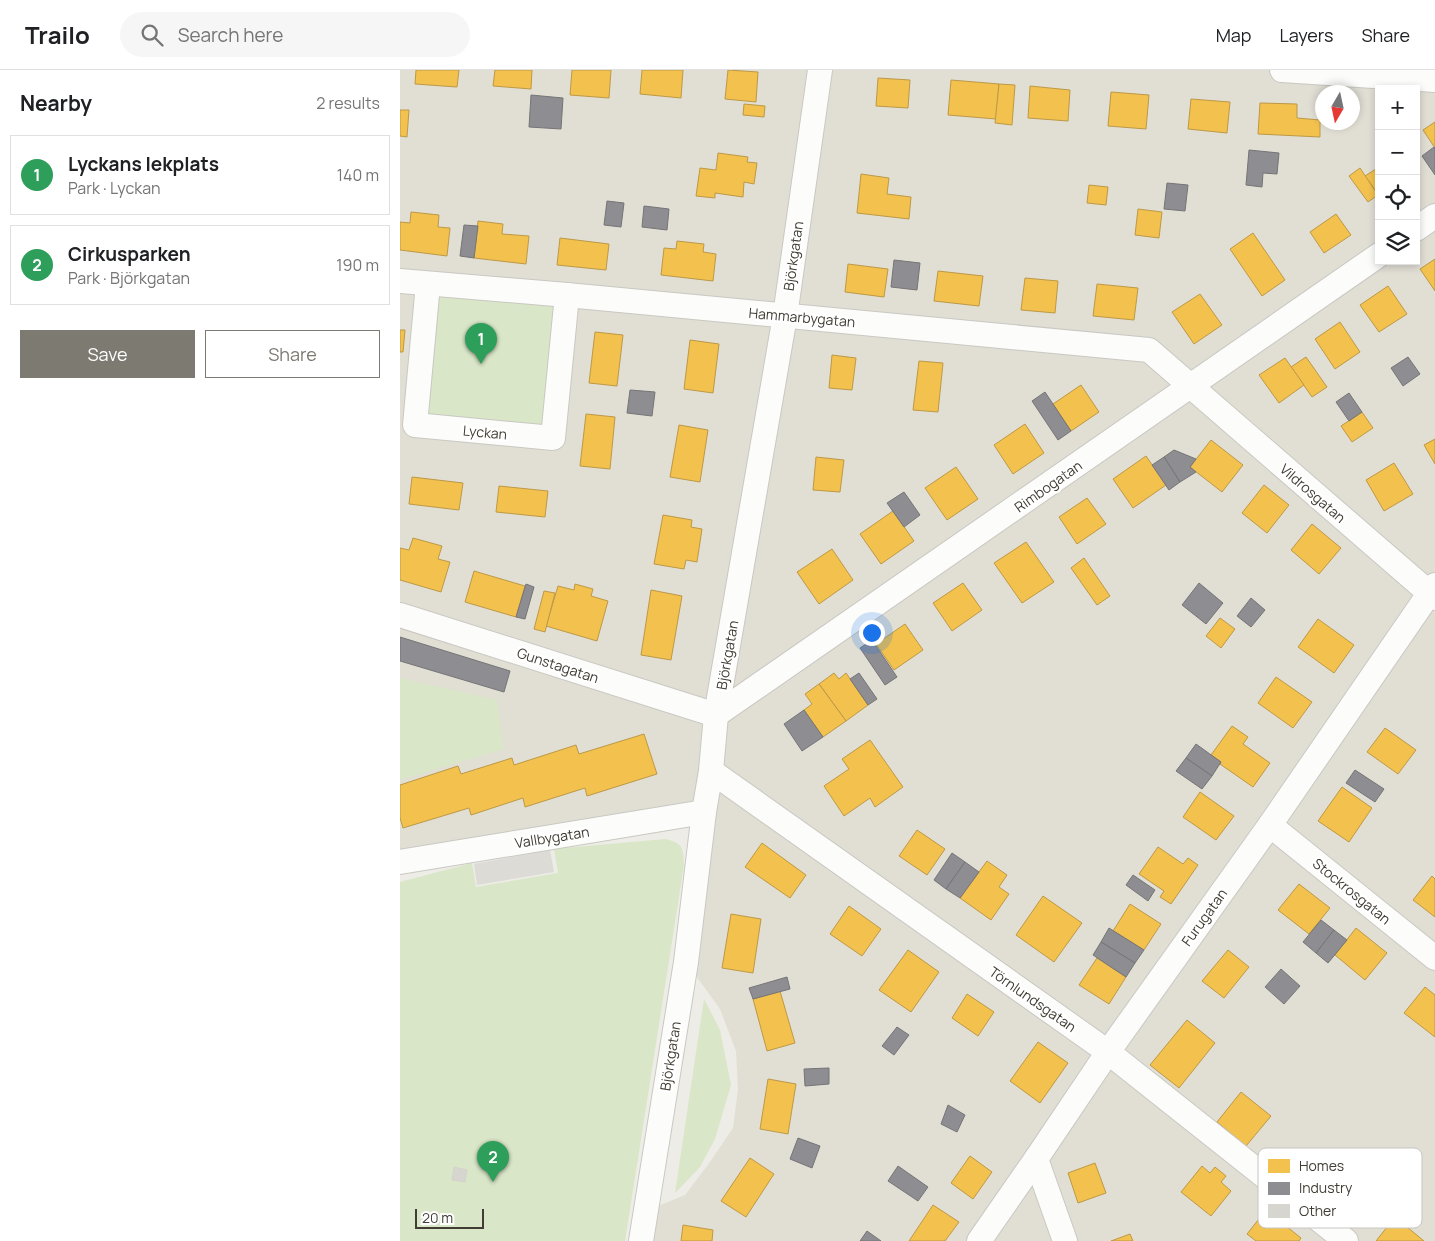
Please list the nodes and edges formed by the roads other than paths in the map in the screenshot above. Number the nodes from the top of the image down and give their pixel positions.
1 (820, 70) edge
2 (1282, 70) edge
3 (1435, 80) edge
4 (1435, 216) edge
5 (1420, 226) edge
6 (1375, 258) edge
7 (400, 281) edge
8 (428, 284) junction
9 (567, 296) junction
10 (785, 316) junction
11 (1191, 387) junction
12 (1433, 592) edge
13 (400, 615) edge
14 (716, 715) junction
15 (711, 771) junction
16 (704, 812) junction
17 (1270, 825) junction
18 (400, 862) edge
19 (1435, 958) edge
20 (1108, 1052) junction
21 (1036, 1159) junction
22 (1258, 1175) edge
23 (1322, 1228) edge
24 (1333, 1237) edge
25 (641, 1241) edge
26 (979, 1241) edge
27 (1066, 1241) edge

1 - 10 street, Björkgatan
2 - 3 street
4 - 5 street
6 - 11 street, Rimbogatan
7 - 8 street, Hammarbygatan
8 - 9 street, Hammarbygatan
8 - 9 street, Lyckan
9 - 10 street, Hammarbygatan
10 - 11 street, Hammarbygatan
10 - 14 street, Björkgatan
11 - 12 street, Vildrosgatan
11 - 14 street, Rimbogatan
12 - 17 street, Furugatan
13 - 14 street, Gunstagatan
14 - 15 street, Björkgatan
15 - 16 street, Björkgatan
15 - 20 street, Törnlundsgatan
16 - 18 street, Vallbygatan
16 - 25 street, Björkgatan
17 - 19 street, Stockrosgatan
17 - 20 street, Furugatan
20 - 21 street, Furugatan
20 - 22 street, Törnlundsgatan
21 - 26 street, Furugatan
21 - 27 street
23 - 24 street, Törnlundsgatan

